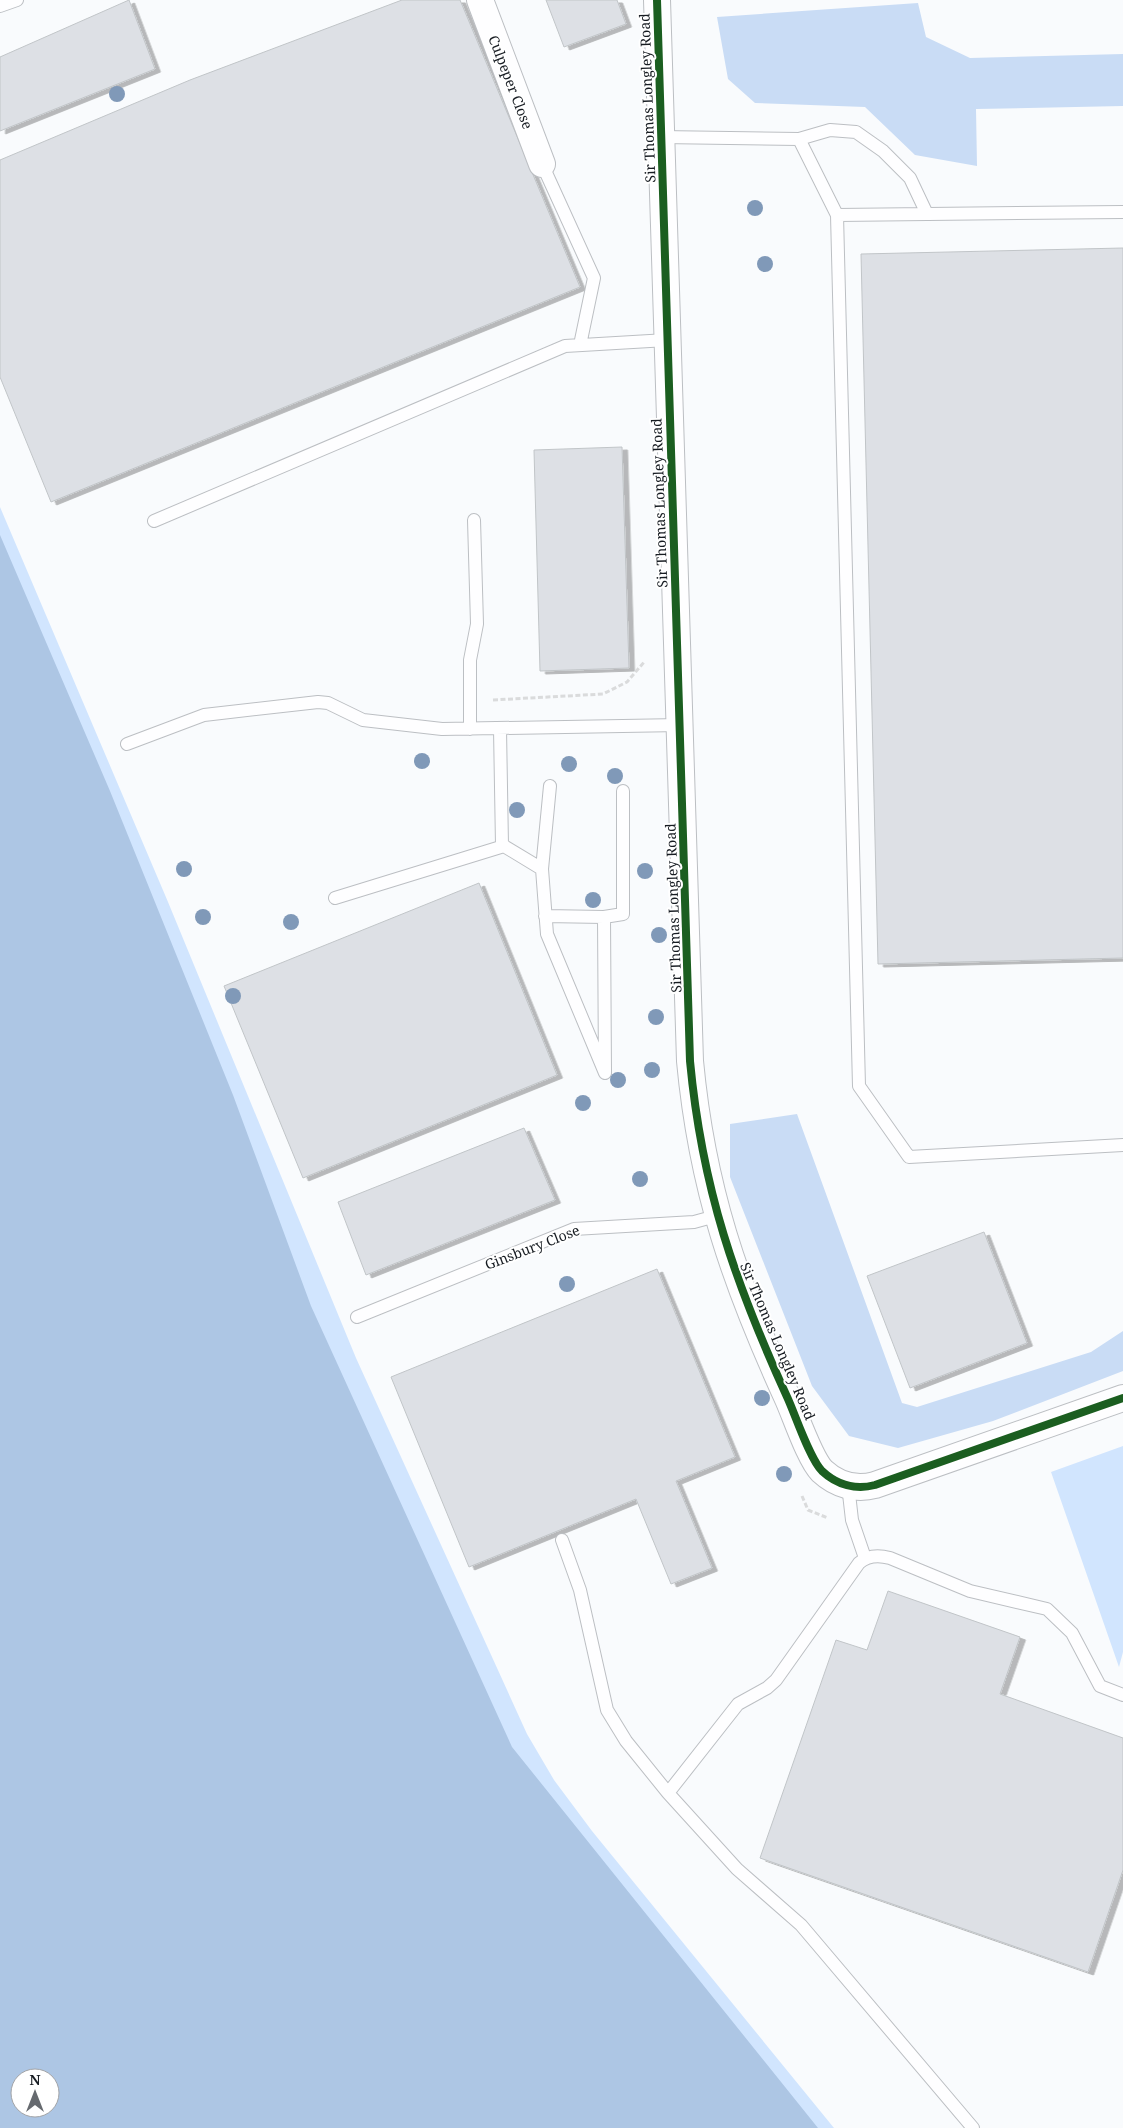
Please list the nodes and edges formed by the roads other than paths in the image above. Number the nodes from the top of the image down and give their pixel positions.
1 (17, 0) edge
2 (480, 0) edge
3 (657, 0) edge
4 (0, 6) edge
5 (661, 137) junction
6 (799, 138) junction
7 (542, 164) joint
8 (1123, 212) edge
9 (927, 214) junction
10 (837, 215) junction
11 (667, 340) junction
12 (580, 345) junction
13 (474, 520) dead end
14 (154, 521) dead end
15 (680, 725) junction
16 (500, 728) junction
17 (470, 729) junction
18 (127, 744) dead end
19 (550, 786) dead end
20 (623, 791) dead end
21 (504, 846) junction
22 (542, 869) junction
23 (335, 898) dead end
24 (545, 916) junction
25 (604, 916) junction
26 (1123, 1145) edge
27 (716, 1216) junction
28 (357, 1317) dead end
29 (1123, 1398) edge
30 (848, 1486) junction
31 (562, 1540) dead end
32 (865, 1558) junction
33 (1123, 1695) edge
34 (668, 1793) junction
35 (973, 2128) edge

1 - 4 lane
2 - 7 street, Culpeper Close
3 - 5 street, Sir Thomas Longley Road
5 - 6 lane
5 - 11 street, Sir Thomas Longley Road
6 - 9 lane
6 - 10 lane
7 - 12 lane
8 - 9 lane
9 - 10 lane
10 - 26 lane
11 - 12 lane
11 - 15 street, Sir Thomas Longley Road
12 - 14 lane
13 - 17 lane
15 - 16 lane
15 - 27 street, Sir Thomas Longley Road
16 - 17 lane
16 - 21 lane
17 - 18 lane
19 - 22 lane
20 - 25 lane
21 - 22 lane
21 - 23 lane
22 - 24 lane
24 - 25 lane
24 - 25 lane
27 - 28 lane, Ginsbury Close
27 - 30 street, Sir Thomas Longley Road
29 - 30 street, Sir Thomas Longley Road
30 - 32 lane
31 - 34 lane
32 - 33 lane
32 - 34 lane
34 - 35 lane

